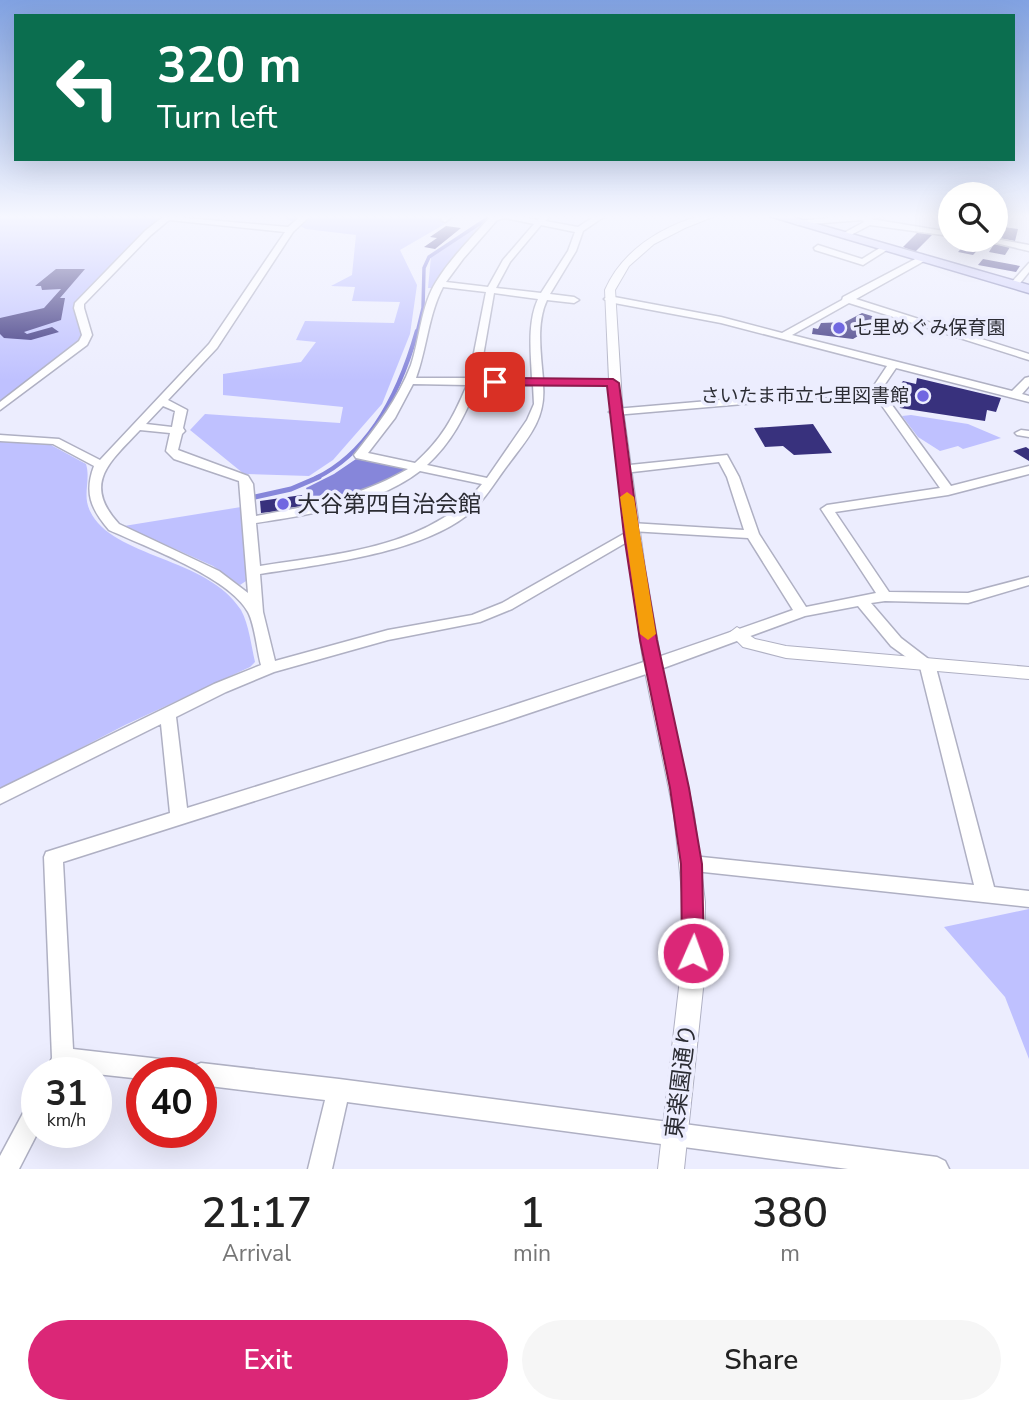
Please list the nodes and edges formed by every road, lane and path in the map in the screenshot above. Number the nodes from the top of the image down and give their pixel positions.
1 (113, 271) edge
2 (263, 271) edge
3 (450, 271) edge
4 (501, 271) edge
5 (561, 271) edge
6 (619, 271) edge
7 (899, 271) edge
8 (965, 271) edge
9 (1025, 271) edge
10 (439, 284) junction
11 (1014, 285) junction
12 (1029, 289) edge
13 (491, 290) junction
14 (545, 296) junction
15 (610, 299) junction
16 (846, 299) junction
17 (574, 300) dead end
18 (782, 337) junction
19 (1029, 357) edge
20 (893, 365) junction
21 (1029, 380) edge
22 (408, 381) junction
23 (473, 382) junction
24 (538, 382) junction
25 (613, 383) junction
26 (876, 390) junction
27 (1014, 396) junction
28 (1029, 399) edge
29 (162, 401) junction
30 (0, 407) edge
31 (615, 412) junction
32 (138, 426) junction
33 (178, 431) junction
34 (0, 438) edge
35 (101, 465) junction
36 (420, 467) junction
37 (624, 469) junction
38 (1029, 470) edge
39 (490, 482) junction
40 (948, 491) junction
41 (248, 521) junction
42 (631, 531) junction
43 (752, 534) junction
44 (254, 571) junction
45 (1029, 581) edge
46 (885, 596) junction
47 (861, 600) junction
48 (256, 612) junction
49 (802, 612) junction
50 (737, 633) junction
51 (927, 664) junction
52 (653, 666) junction
53 (269, 668) junction
54 (1029, 673) edge
55 (168, 714) junction
56 (0, 797) edge
57 (179, 818) junction
58 (691, 864) junction
59 (986, 894) junction
60 (1029, 898) edge
61 (59, 1057) edge
62 (217, 1076) edge
63 (339, 1090) junction
64 (674, 1134) junction
65 (21, 1140) edge
66 (6, 1169) edge
67 (320, 1169) edge
68 (671, 1169) edge
69 (937, 1169) edge

1 - 30 street
2 - 29 street
3 - 10 street
4 - 13 street
5 - 14 street
6 - 15 street, 東楽園通り
7 - 16 street
8 - 11 main road
9 - 11 street
10 - 13 street
10 - 22 street
11 - 12 main road
13 - 14 street
13 - 23 street
14 - 17 street
14 - 24 street
15 - 18 street
15 - 25 street, 東楽園通り
16 - 18 street
16 - 19 street
18 - 20 street
20 - 26 street
20 - 27 street
21 - 27 street
22 - 23 street
22 - 36 street
23 - 24 street
23 - 36 street
24 - 25 street
24 - 39 street
25 - 31 street, 東楽園通り
26 - 31 street
26 - 40 street
27 - 28 street
29 - 32 street
29 - 33 street
31 - 37 street, 東楽園通り
32 - 33 street
32 - 35 street
33 - 41 street
34 - 35 street
35 - 48 street
36 - 39 street
36 - 41 street
37 - 42 street, 東楽園通り
37 - 43 street
38 - 40 street
39 - 44 street
40 - 46 street
41 - 44 street
42 - 43 street
42 - 52 street, 東楽園通り
42 - 53 street
43 - 49 street
44 - 48 street
45 - 46 street
46 - 47 street
47 - 49 street
47 - 51 street
48 - 53 street
49 - 50 street
50 - 51 street
50 - 52 street
51 - 54 street
51 - 59 street
52 - 57 street
52 - 58 street, 東楽園通り
53 - 55 street
55 - 56 street
55 - 57 street
57 - 61 street
58 - 59 street
58 - 64 street, 東楽園通り
59 - 60 street
62 - 63 street
63 - 64 street
63 - 67 street
64 - 68 street, 東楽園通り
64 - 69 street
65 - 66 street

